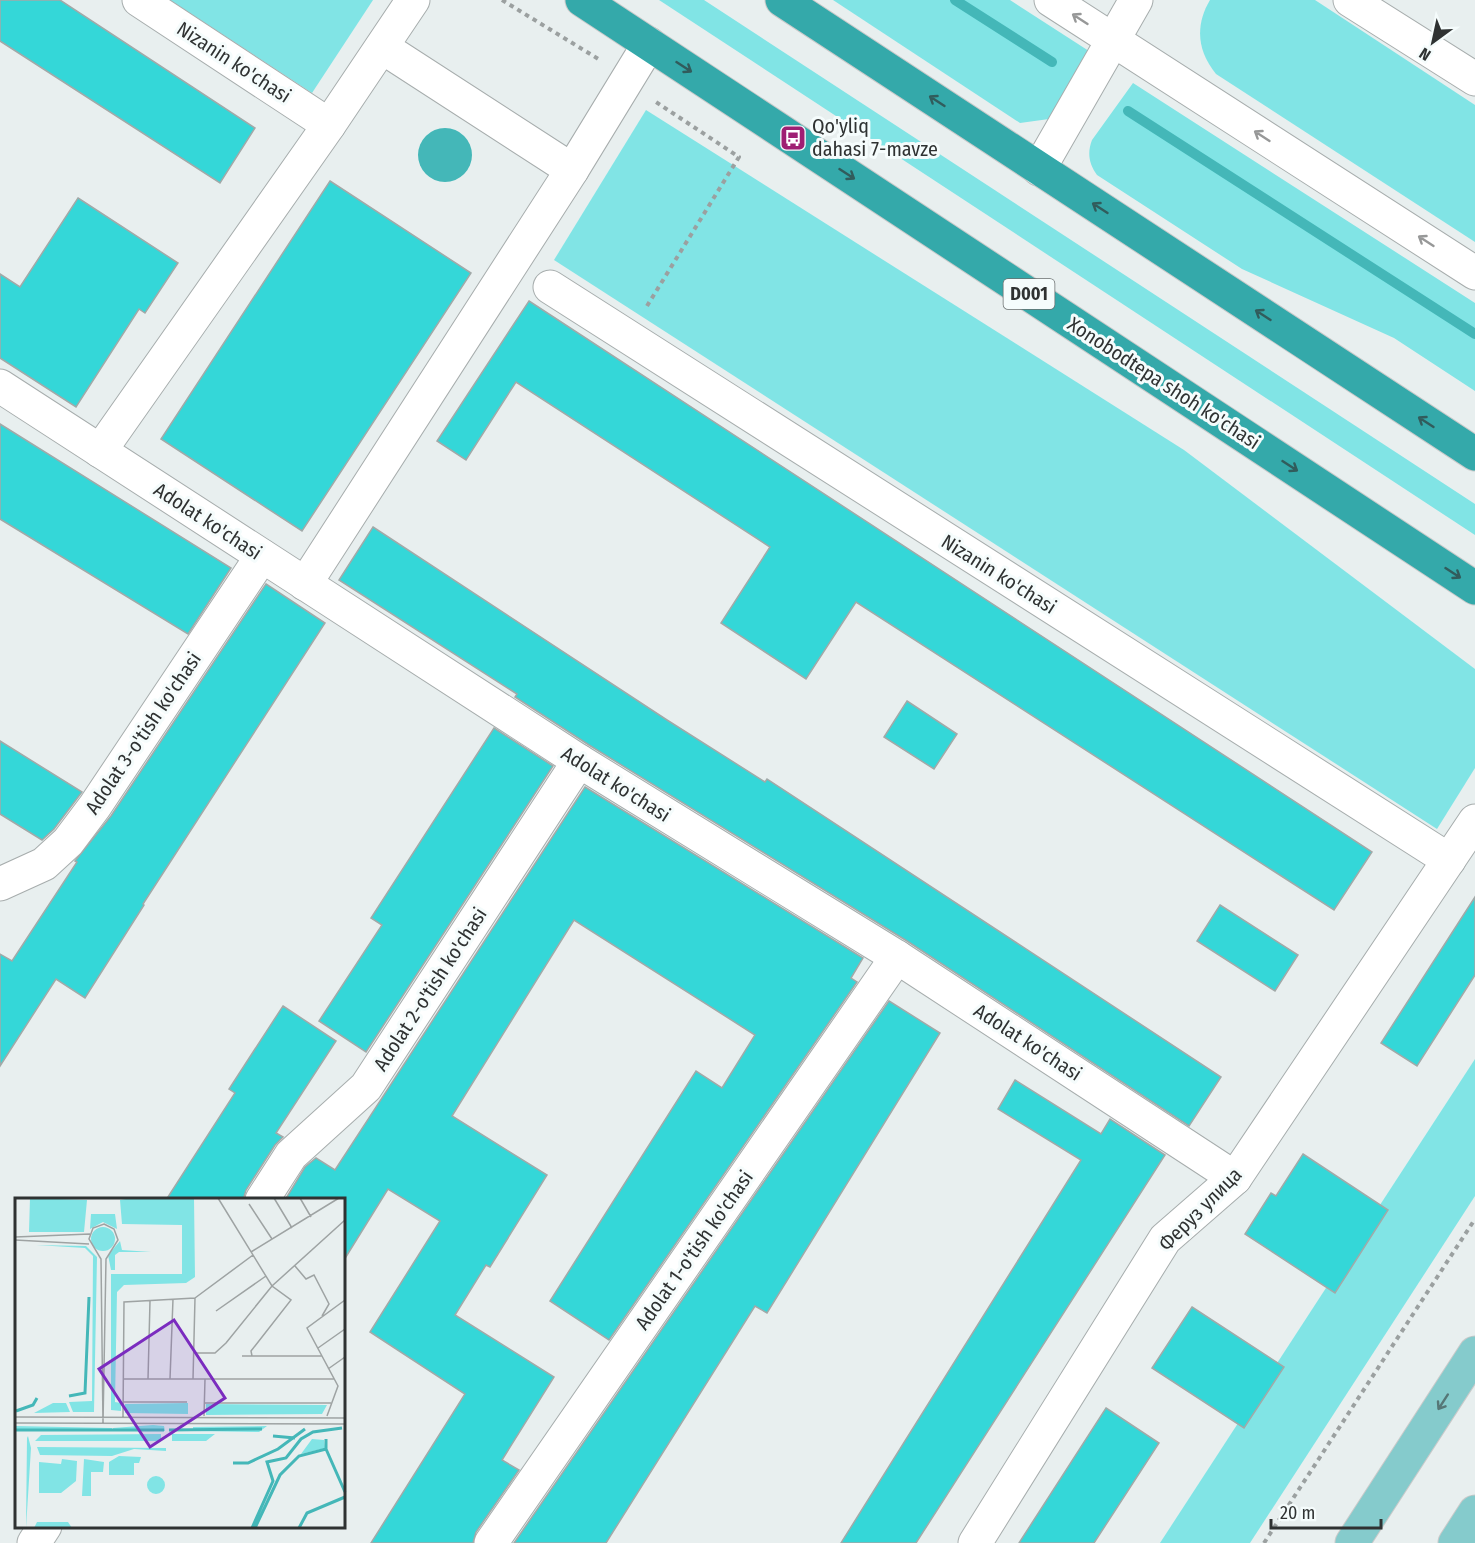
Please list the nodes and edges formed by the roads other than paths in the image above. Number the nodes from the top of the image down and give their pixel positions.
1 (139, 0) edge
2 (413, 0) edge
3 (582, 0) edge
4 (782, 0) edge
5 (1051, 0) edge
6 (1136, 0) edge
7 (1350, 0) edge
8 (1113, 41) junction
9 (649, 44) junction
10 (382, 47) junction
11 (1475, 79) edge
12 (329, 125) junction
13 (1039, 169) junction
14 (572, 170) junction
15 (1475, 273) edge
16 (550, 287) dead end
17 (0, 386) edge
18 (100, 451) junction
19 (1475, 454) edge
20 (262, 556) junction
21 (305, 584) junction
22 (1475, 588) edge
23 (579, 761) junction
24 (1475, 821) edge
25 (1449, 860) junction
26 (0, 884) edge
27 (897, 957) junction
28 (1235, 1178) junction
29 (263, 1198) edge
30 (1475, 1353) edge
31 (1475, 1512) edge
32 (44, 1528) edge
33 (34, 1543) edge
34 (491, 1543) edge
35 (975, 1543) edge
36 (1352, 1543) edge
37 (1455, 1543) edge

1 - 12 street, Nizanin ko'chasi
2 - 10 street
3 - 9 highway, Xonobodtepa shoh ko'chasi / D001
13 -> 4 highway
8 -> 5 street
6 - 8 street
7 - 11 street
8 - 13 street
15 -> 8 street
9 - 14 street
9 -> 22 highway, Xonobodtepa shoh ko'chasi / D001
10 - 12 street
10 - 14 street
12 - 18 street
19 -> 13 highway
14 - 21 street
16 - 25 street, Nizanin ko'chasi
17 - 18 street, Adolat ko'chasi
18 - 20 street, Adolat ko'chasi
20 - 21 street, Adolat ko'chasi
20 - 26 street, Adolat 3-o'tish ko'chasi
21 - 23 street, Adolat ko'chasi
23 - 27 street, Adolat ko'chasi
23 - 29 street, Adolat 2-o'tish ko'chasi
24 - 25 street, Феруз улица
25 - 28 street, Феруз улица
27 - 28 street, Adolat ko'chasi
27 - 34 street, Adolat 1-o'tish ko'chasi
28 - 35 street, Феруз улица
30 -> 36 main road
31 - 37 main road
32 - 33 street

